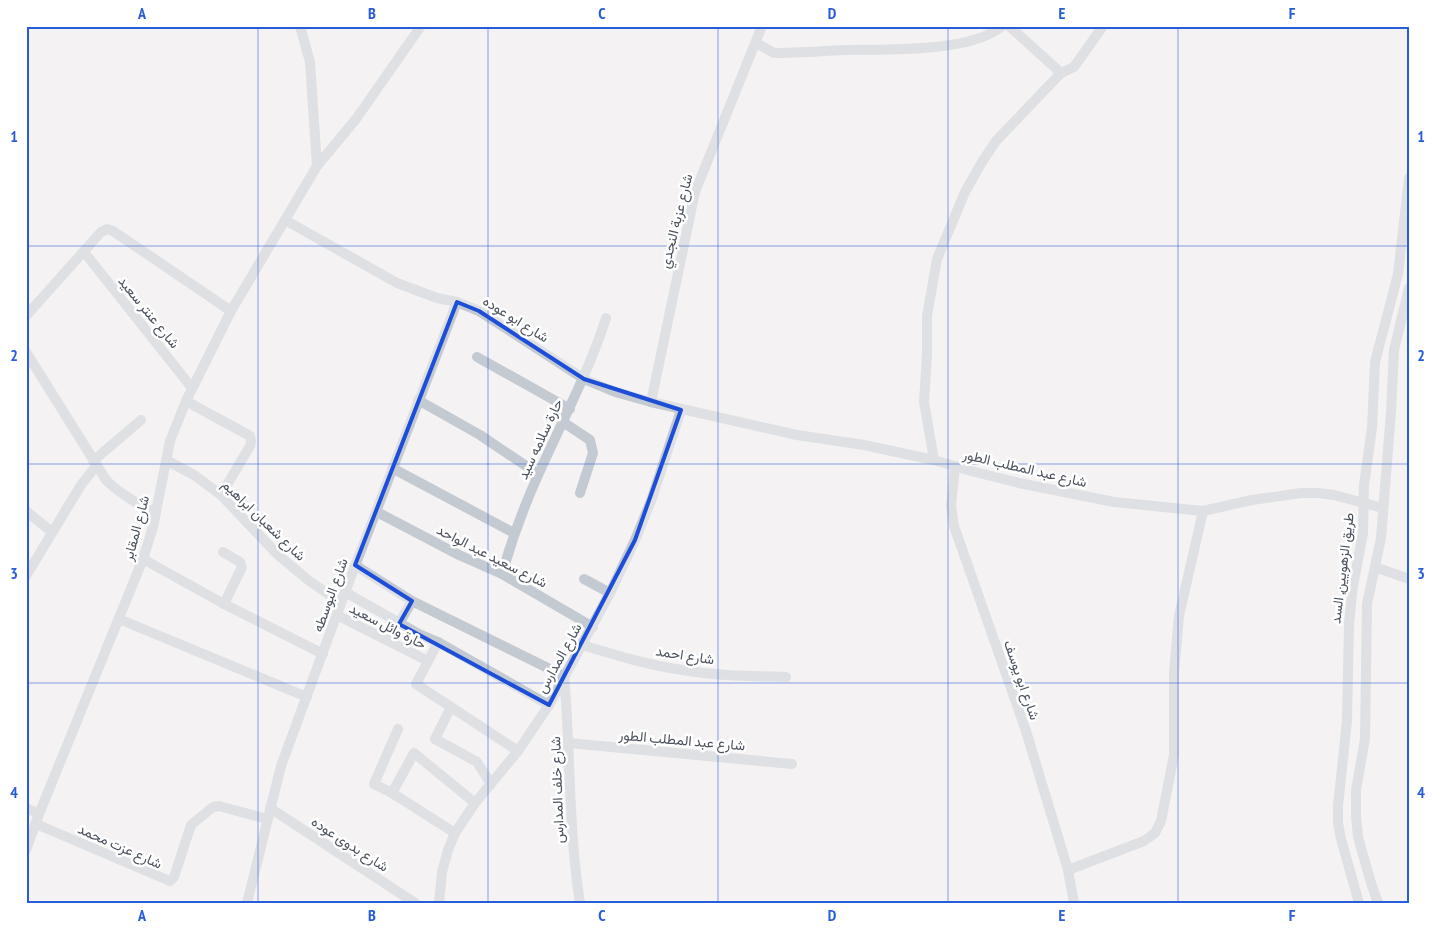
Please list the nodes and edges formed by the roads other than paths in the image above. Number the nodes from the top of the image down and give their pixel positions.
1 (300, 26) edge
2 (421, 26) edge
3 (762, 26) edge
4 (1002, 26) edge
5 (1009, 26) edge
6 (1104, 26) edge
7 (756, 43) junction
8 (1061, 73) junction
9 (317, 166) junction
10 (1409, 178) edge
11 (285, 220) junction
12 (84, 252) junction
13 (1409, 288) edge
14 (457, 302) junction
15 (231, 310) junction
16 (26, 316) edge
17 (606, 318) dead end
18 (26, 352) edge
19 (477, 357) dead end
20 (584, 379) junction
21 (192, 388) junction
22 (418, 400) junction
23 (186, 401) junction
24 (651, 402) junction
25 (570, 409) junction
26 (681, 410) junction
27 (141, 420) dead end
28 (563, 422) junction
29 (166, 460) junction
30 (934, 460) junction
31 (95, 464) junction
32 (955, 466) junction
33 (392, 468) junction
34 (538, 474) junction
35 (580, 493) dead end
36 (221, 495) junction
37 (1364, 503) junction
38 (1383, 508) junction
39 (26, 511) edge
40 (1203, 511) junction
41 (377, 512) junction
42 (155, 513) junction
43 (52, 532) junction
44 (514, 533) junction
45 (223, 552) dead end
46 (143, 559) junction
47 (355, 565) junction
48 (1375, 568) junction
49 (502, 574) junction
50 (26, 576) edge
51 (584, 579) dead end
52 (1409, 579) edge
53 (344, 592) junction
54 (610, 592) junction
55 (412, 601) junction
56 (224, 604) junction
57 (341, 604) junction
58 (337, 615) junction
59 (119, 620) junction
60 (399, 624) junction
61 (592, 627) junction
62 (389, 641) junction
63 (438, 642) junction
64 (582, 645) junction
65 (323, 654) junction
66 (428, 661) junction
67 (564, 676) junction
68 (786, 677) dead end
69 (307, 697) junction
70 (549, 705) junction
71 (451, 707) junction
72 (398, 729) dead end
73 (569, 743) junction
74 (518, 751) junction
75 (792, 764) dead end
76 (491, 784) junction
77 (392, 793) junction
78 (475, 803) junction
79 (26, 808) edge
80 (270, 808) junction
81 (39, 814) junction
82 (267, 819) junction
83 (36, 824) junction
84 (454, 833) junction
85 (26, 850) edge
86 (1068, 870) junction
87 (247, 903) edge
88 (415, 903) edge
89 (439, 903) edge
90 (580, 903) edge
91 (1074, 903) edge
92 (1359, 903) edge
93 (1378, 903) edge

1 - 9 street
2 - 9 street, شارع المقابر
3 - 7 street, شارع عزبة النجدي
4 - 7 street
5 - 8 street
6 - 8 street
7 - 24 street, شارع عزبة النجدي
8 - 30 street
9 - 11 street, شارع المقابر
10 - 37 street, طريق الزهويين, السد
11 - 14 street, شارع ابو عوده
11 - 15 street, شارع المقابر
12 - 15 street
12 - 16 street
12 - 21 street, شارع عنتر سعيد
13 - 38 street, طريق الزهويين, السد
14 - 20 street, شارع ابو عوده
14 - 22 street, شارع البوسطه
15 - 21 street, شارع المقابر
17 - 20 street, حارة سلامه سيد
18 - 31 street
19 - 25 street
20 - 24 street, شارع ابو عوده
20 - 25 street, حارة سلامه سيد
21 - 23 street, شارع المقابر
22 - 33 street, شارع البوسطه
22 - 34 street
23 - 29 street, شارع المقابر
23 - 36 street
24 - 26 street, شارع ابو عوده
25 - 28 street, حارة سلامه سيد
26 - 30 street, شارع عبد المطلب الطور
26 - 54 street, شارع المدارس
27 - 31 street
28 - 34 street, حارة سلامه سيد
28 - 35 street
29 - 36 street, شارع شعبان ابراهيم
29 - 42 street, شارع المقابر
30 - 32 street, شارع عبد المطلب الطور
31 - 42 street
31 - 43 street
32 - 40 street, شارع عبد المطلب الطور
32 - 86 street, شارع ابو يوسف
33 - 41 street, شارع البوسطه
33 - 44 street
34 - 44 street, حارة سلامه سيد
36 - 57 street, شارع شعبان ابراهيم
37 - 38 street, شارع عبد المطلب الطور
37 - 40 street, شارع عبد المطلب الطور
37 - 92 street, طريق الزهويين, السد
38 - 48 street, طريق الزهويين, السد
39 - 43 street
40 - 86 street
41 - 47 street, شارع البوسطه
41 - 49 street, شارع سعيد عبد الواحد
42 - 46 street, شارع المقابر
43 - 50 street
44 - 49 street, حارة سلامه سيد
45 - 56 street
46 - 56 street
46 - 59 street, شارع المقابر
47 - 53 street, شارع البوسطه
47 - 55 street
48 - 52 street
48 - 93 street, طريق الزهويين, السد
49 - 61 street, شارع سعيد عبد الواحد
51 - 54 street
53 - 57 street, شارع البوسطه
53 - 60 street
54 - 61 street, شارع المدارس
55 - 60 street
55 - 67 street
56 - 65 street
57 - 58 street, شارع البوسطه
58 - 62 street, حارة وائل سعيد
58 - 65 street, شارع البوسطه
59 - 69 street
59 - 81 street, شارع المقابر
60 - 62 street
60 - 63 street
61 - 64 street, شارع المدارس
62 - 66 street, حارة وائل سعيد
63 - 66 street
63 - 70 street
64 - 67 street, شارع المدارس
64 - 68 street, شارع احمد
65 - 69 street, شارع البوسطه
66 - 71 street
67 - 70 street, شارع المدارس
67 - 73 street, شارع خلف المدارس
69 - 80 street, شارع البوسطه
70 - 74 street, شارع المدارس
71 - 74 street
71 - 76 street
72 - 77 street
73 - 75 street, شارع عبد المطلب الطور
73 - 90 street, شارع خلف المدارس
74 - 76 street, شارع المدارس
76 - 78 street, شارع المدارس
77 - 78 street
77 - 84 street
78 - 84 street, شارع المدارس
79 - 81 street
80 - 82 street, شارع البوسطه
80 - 88 street, شارع بدوى عوده
81 - 83 street, شارع المقابر
82 - 83 street, شارع عزت محمد
82 - 87 street, شارع البوسطه
83 - 85 street, شارع المقابر
84 - 89 street, شارع المدارس
86 - 91 street, شارع ابو يوسف

